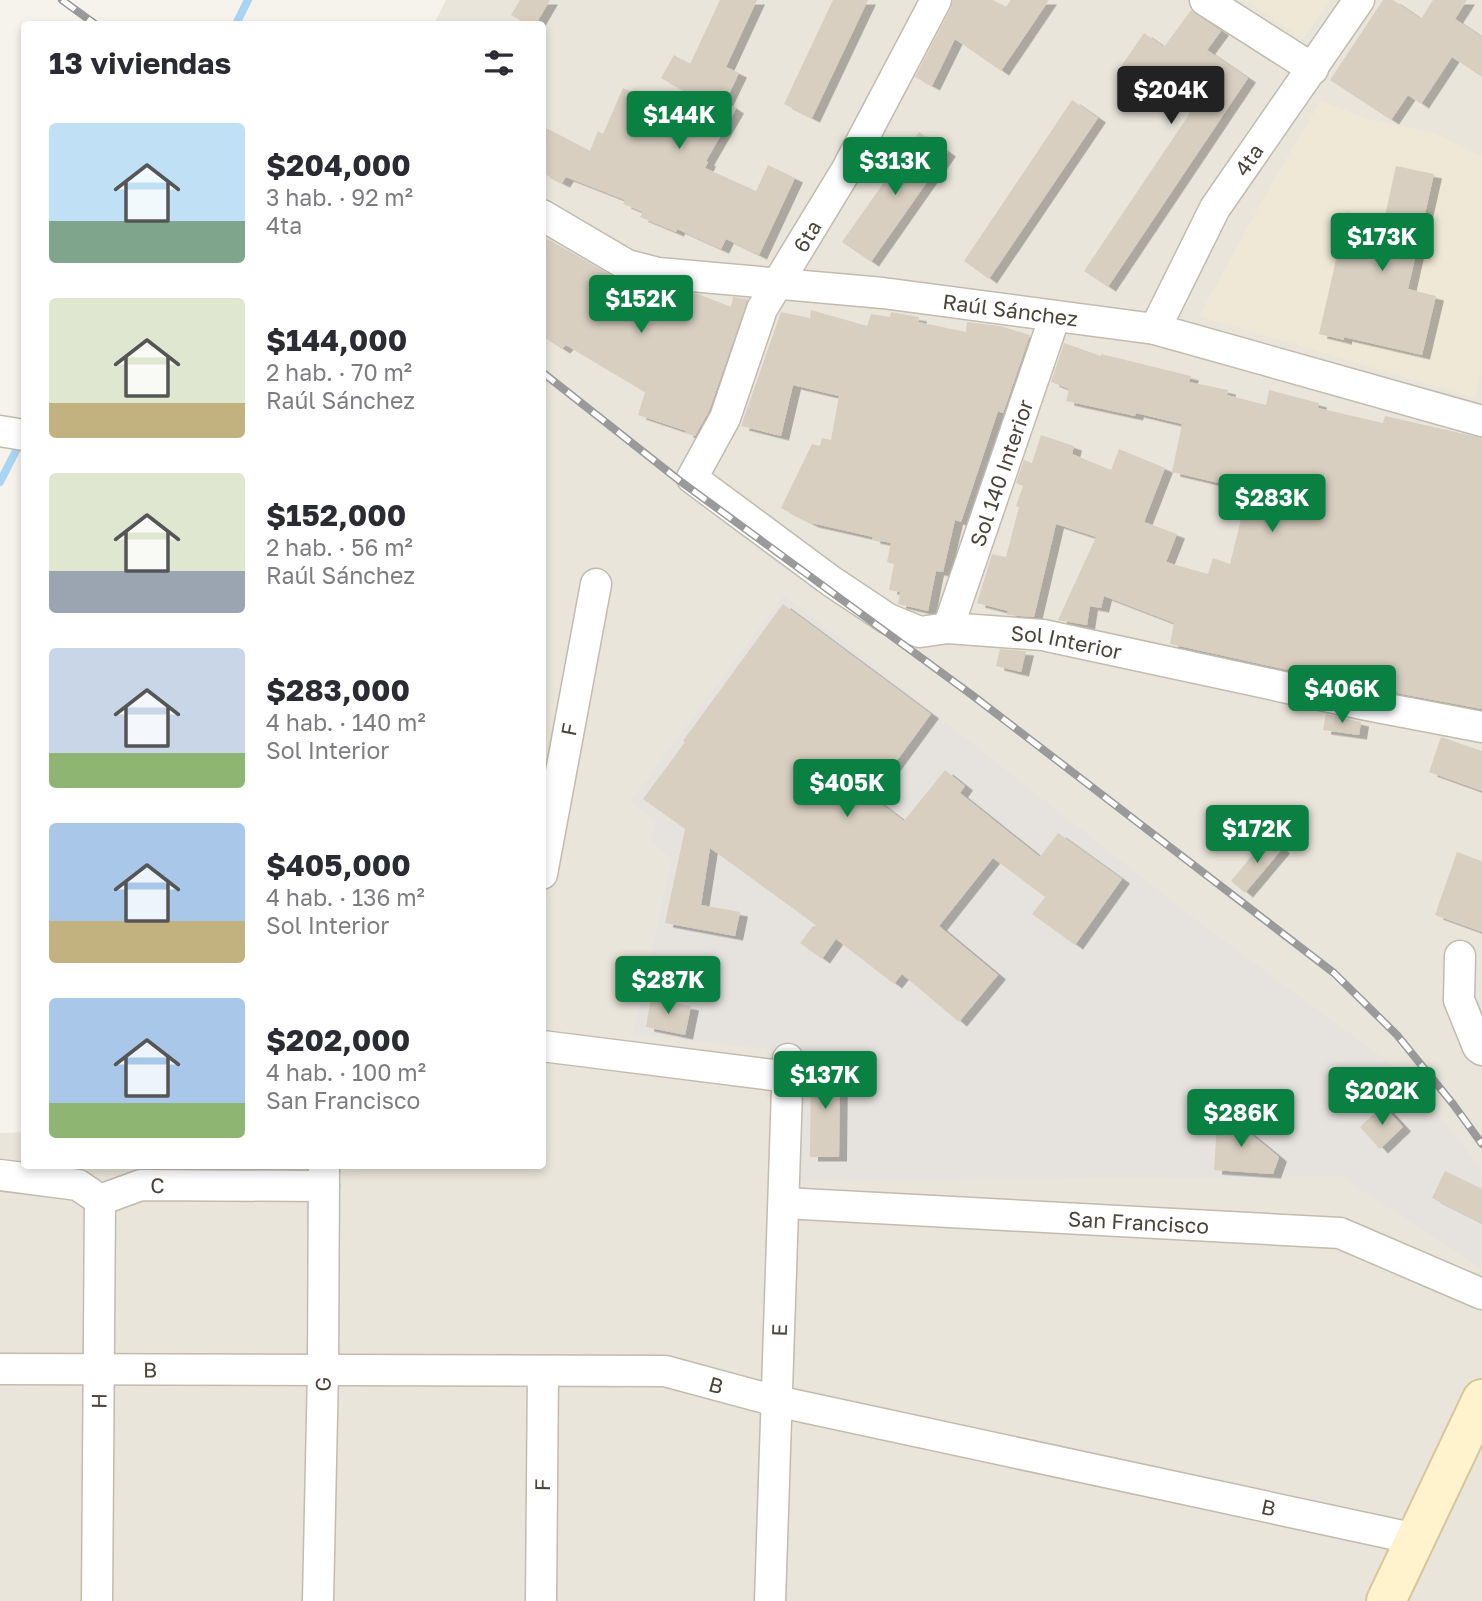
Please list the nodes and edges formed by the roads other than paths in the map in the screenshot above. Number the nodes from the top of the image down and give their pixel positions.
1 (936, 0) edge
2 (1205, 0) edge
3 (1359, 0) edge
4 (1312, 69) junction
5 (546, 217) edge
6 (779, 283) junction
7 (1055, 316) junction
8 (1155, 329) junction
9 (1482, 421) edge
10 (0, 430) edge
11 (21, 434) edge
12 (692, 478) joint
13 (596, 584) dead end
14 (948, 628) junction
15 (1482, 727) edge
16 (546, 853) edge
17 (1460, 956) dead end
18 (546, 1046) edge
19 (1482, 1050) edge
20 (0, 1175) edge
21 (324, 1176) edge
22 (100, 1200) junction
23 (784, 1203) junction
24 (1482, 1294) edge
25 (0, 1369) edge
26 (97, 1370) junction
27 (323, 1370) junction
28 (543, 1371) junction
29 (1482, 1399) edge
30 (776, 1401) junction
31 (1416, 1539) junction
32 (97, 1601) edge
33 (318, 1601) edge
34 (541, 1601) edge
35 (770, 1601) edge
36 (1386, 1601) edge

1 - 6 street, 6ta
2 - 4 street
3 - 4 street, 4ta
4 - 8 street, 4ta
5 - 6 street, Raúl Sánchez
6 - 7 street, Raúl Sánchez
6 - 12 street, 6ta
7 - 8 street, Raúl Sánchez
7 - 14 street, Sol 140 Interior
8 - 9 street, Raúl Sánchez
10 - 11 street
12 - 14 street, Sol Interior
13 - 16 street, F
14 - 15 street, Sol Interior
17 - 19 street
18 - 23 street, E
20 - 22 street
21 - 22 street, C
21 - 27 street, G
22 - 26 street, H
23 - 24 street, San Francisco
23 - 30 street, E
25 - 26 street, B
26 - 27 street, B
26 - 32 street, H
27 - 28 street, B
27 - 33 street, G
28 - 30 street, B
28 - 34 street, F
29 - 31 street
30 - 31 street, B
30 - 35 street, E
31 - 36 street

